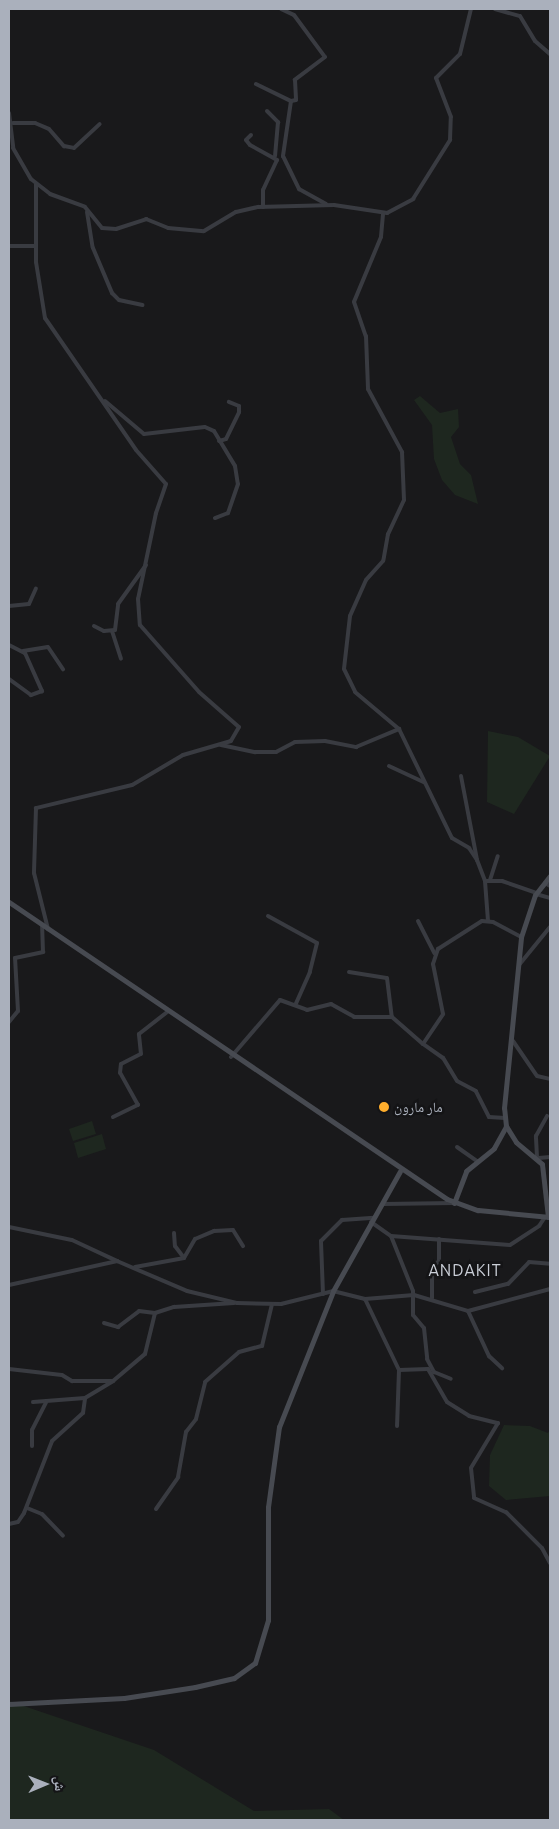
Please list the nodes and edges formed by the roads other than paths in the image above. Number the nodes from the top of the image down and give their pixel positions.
1 (281, 9) edge
2 (471, 9) edge
3 (495, 9) edge
4 (550, 54) edge
5 (256, 84) dead end
6 (291, 101) junction
7 (268, 111) dead end
8 (9, 113) edge
9 (13, 123) junction
10 (100, 124) dead end
11 (251, 135) dead end
12 (275, 156) junction
13 (36, 184) junction
14 (328, 205) junction
15 (264, 207) junction
16 (87, 210) junction
17 (383, 214) junction
18 (9, 246) edge
19 (35, 246) junction
20 (142, 305) dead end
21 (103, 400) junction
22 (229, 402) dead end
23 (219, 441) junction
24 (215, 518) dead end
25 (146, 565) junction
26 (36, 588) dead end
27 (9, 606) edge
28 (94, 626) dead end
29 (112, 631) junction
30 (9, 645) edge
31 (23, 651) junction
32 (121, 660) dead end
33 (63, 669) dead end
34 (9, 679) edge
35 (400, 729) junction
36 (221, 745) junction
37 (389, 766) dead end
38 (461, 776) dead end
39 (426, 783) junction
40 (498, 856) dead end
41 (477, 860) junction
42 (550, 876) edge
43 (488, 880) junction
44 (548, 885) edge
45 (537, 893) junction
46 (550, 898) edge
47 (9, 902) edge
48 (268, 916) dead end
49 (418, 921) dead end
50 (488, 921) junction
51 (42, 925) junction
52 (550, 927) edge
53 (48, 929) junction
54 (520, 937) junction
55 (434, 953) junction
56 (518, 967) junction
57 (349, 972) dead end
58 (295, 1005) junction
59 (168, 1011) junction
60 (392, 1017) junction
61 (9, 1022) edge
62 (513, 1041) junction
63 (423, 1044) junction
64 (232, 1057) junction
65 (550, 1079) edge
66 (547, 1116) dead end
67 (113, 1117) dead end
68 (505, 1118) junction
69 (506, 1126) junction
70 (457, 1147) dead end
71 (550, 1157) edge
72 (538, 1158) junction
73 (477, 1161) junction
74 (400, 1171) junction
75 (454, 1203) junction
76 (383, 1204) junction
77 (548, 1217) edge
78 (373, 1220) junction
79 (9, 1227) edge
80 (174, 1233) dead end
81 (391, 1236) junction
82 (440, 1239) junction
83 (243, 1246) dead end
84 (184, 1258) junction
85 (117, 1261) junction
86 (550, 1264) edge
87 (135, 1267) junction
88 (9, 1285) edge
89 (550, 1288) edge
90 (333, 1291) junction
91 (475, 1292) dead end
92 (323, 1294) junction
93 (414, 1295) junction
94 (432, 1298) junction
95 (365, 1299) junction
96 (237, 1303) junction
97 (272, 1304) junction
98 (468, 1311) junction
99 (155, 1313) junction
100 (104, 1323) dead end
101 (502, 1368) dead end
102 (9, 1370) edge
103 (398, 1370) junction
104 (451, 1379) dead end
105 (113, 1381) junction
106 (85, 1398) junction
107 (33, 1402) dead end
108 (46, 1402) junction
109 (397, 1426) dead end
110 (32, 1446) dead end
111 (27, 1508) junction
112 (156, 1508) dead end
113 (9, 1524) edge
114 (63, 1536) dead end
115 (550, 1563) edge
116 (9, 1704) edge

1 - 6 street
2 - 17 street
3 - 4 street
5 - 6 street
6 - 14 street
7 - 12 street
8 - 9 street
9 - 10 street
9 - 13 street
11 - 12 street
12 - 15 street
13 - 16 street
13 - 19 street
14 - 15 street
14 - 17 street
15 - 16 street
16 - 20 street
17 - 35 street
18 - 19 street
19 - 21 street
21 - 23 street
21 - 25 street
22 - 23 street
23 - 24 street
25 - 29 street
25 - 36 street
26 - 27 street
28 - 29 street
29 - 32 street
30 - 31 street
31 - 33 street
31 - 34 street
35 - 36 street
35 - 39 street
36 - 53 street
37 - 39 street
38 - 41 street
39 - 41 street
40 - 43 street
41 - 43 street
42 - 44 street
43 - 45 street
43 - 50 street
44 - 45 street
45 - 46 street
45 - 54 street
47 - 51 street
48 - 58 street
49 - 55 street
50 - 54 street
50 - 55 street
51 - 53 street
51 - 61 street
52 - 56 street
53 - 59 street
54 - 56 street
55 - 63 street
56 - 62 street
57 - 60 street
58 - 60 street
58 - 64 street
59 - 64 street
59 - 67 street
60 - 63 street
62 - 65 street
62 - 68 street
63 - 68 street
64 - 74 street
66 - 72 street
68 - 69 street
69 - 72 street
69 - 73 street
70 - 73 street
71 - 72 street
72 - 77 street
73 - 75 street
74 - 75 street
74 - 76 street
75 - 76 street
75 - 77 street
76 - 78 street
77 - 82 street
78 - 81 street
78 - 90 street
78 - 92 street
79 - 85 street
80 - 84 street
81 - 82 street
81 - 93 street
82 - 94 street
83 - 84 street
84 - 87 street
85 - 87 street
85 - 88 street
86 - 91 street
87 - 96 street
89 - 98 street
90 - 92 street
90 - 95 street
90 - 116 street
92 - 97 street
93 - 94 street
93 - 95 street
93 - 104 street
94 - 98 street
95 - 103 street
96 - 97 street
96 - 99 street
97 - 112 street
98 - 101 street
99 - 100 street
99 - 105 street
102 - 105 street
103 - 109 street
103 - 115 street
105 - 106 street
106 - 108 street
106 - 111 street
107 - 108 street
108 - 110 street
111 - 113 street
111 - 114 street

